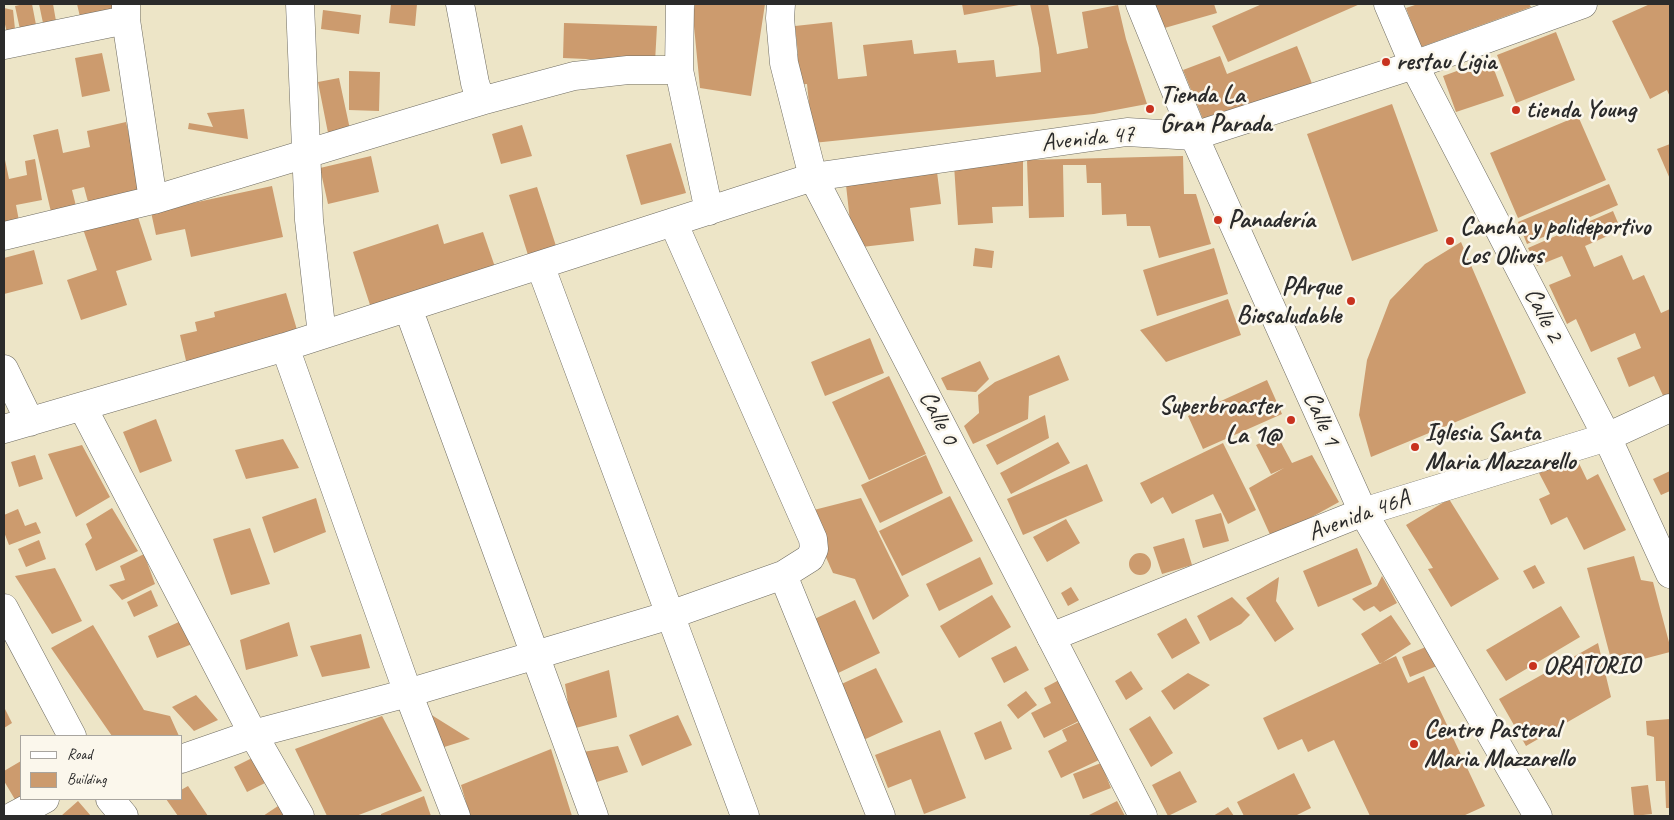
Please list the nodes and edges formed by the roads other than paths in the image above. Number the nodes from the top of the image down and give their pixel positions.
1 (300, 4) edge
2 (460, 4) edge
3 (680, 4) edge
4 (781, 4) edge
5 (1140, 4) edge
6 (1388, 4) edge
7 (1583, 4) edge
8 (126, 12) edge
9 (4, 45) edge
10 (1414, 66) junction
11 (679, 70) junction
12 (481, 101) junction
13 (1194, 136) junction
14 (307, 154) junction
15 (813, 178) junction
16 (153, 200) junction
17 (709, 211) junction
18 (674, 222) junction
19 (4, 236) edge
20 (540, 265) junction
21 (408, 308) junction
22 (322, 335) junction
23 (285, 347) junction
24 (4, 369) edge
25 (83, 408) junction
26 (1670, 408) edge
27 (30, 422) junction
28 (4, 430) edge
29 (1607, 437) junction
30 (1363, 512) junction
31 (1670, 574) edge
32 (783, 575) junction
33 (4, 608) edge
34 (670, 615) junction
35 (1051, 637) junction
36 (535, 655) junction
37 (408, 693) junction
38 (253, 734) junction
39 (71, 735) edge
40 (182, 759) edge
41 (43, 800) edge
42 (111, 800) edge
43 (13, 816) edge
44 (124, 816) edge
45 (300, 816) edge
46 (456, 816) edge
47 (594, 816) edge
48 (745, 816) edge
49 (881, 816) edge
50 (1143, 816) edge
51 (1538, 816) edge

1 - 14 street
2 - 12 street
3 - 11 street
4 - 15 street, Calle 0
5 - 13 street, Calle 1
6 - 10 street, Calle 2
7 - 10 street, Avenida 47
8 - 9 street
8 - 16 street
10 - 13 street, Avenida 47
10 - 29 street, Calle 2
11 - 12 street
11 - 17 street
12 - 14 street
13 - 15 street, Avenida 47
13 - 30 street, Calle 1
14 - 16 street
14 - 22 street
15 - 17 street, Avenida 47
15 - 35 street, Calle 0
16 - 19 street
17 - 18 street, Avenida 47
18 - 20 street, Avenida 47
18 - 32 street
20 - 21 street, Avenida 47
20 - 34 street
21 - 22 street, Avenida 47
21 - 36 street
22 - 23 street, Avenida 47
23 - 25 street, Avenida 47
23 - 37 street
24 - 27 street
25 - 27 street, Avenida 47
25 - 38 street
26 - 29 street, Avenida 46A
27 - 28 street, Avenida 47
29 - 30 street, Avenida 46A
29 - 31 street, Calle 2
30 - 35 street, Avenida 46A
30 - 51 street, Calle 1
32 - 34 street
32 - 49 street
33 - 39 street
34 - 36 street
34 - 48 street
35 - 50 street, Calle 0
36 - 37 street
36 - 47 street
37 - 38 street
37 - 46 street
38 - 40 street
38 - 45 street
41 - 43 street
42 - 44 street

